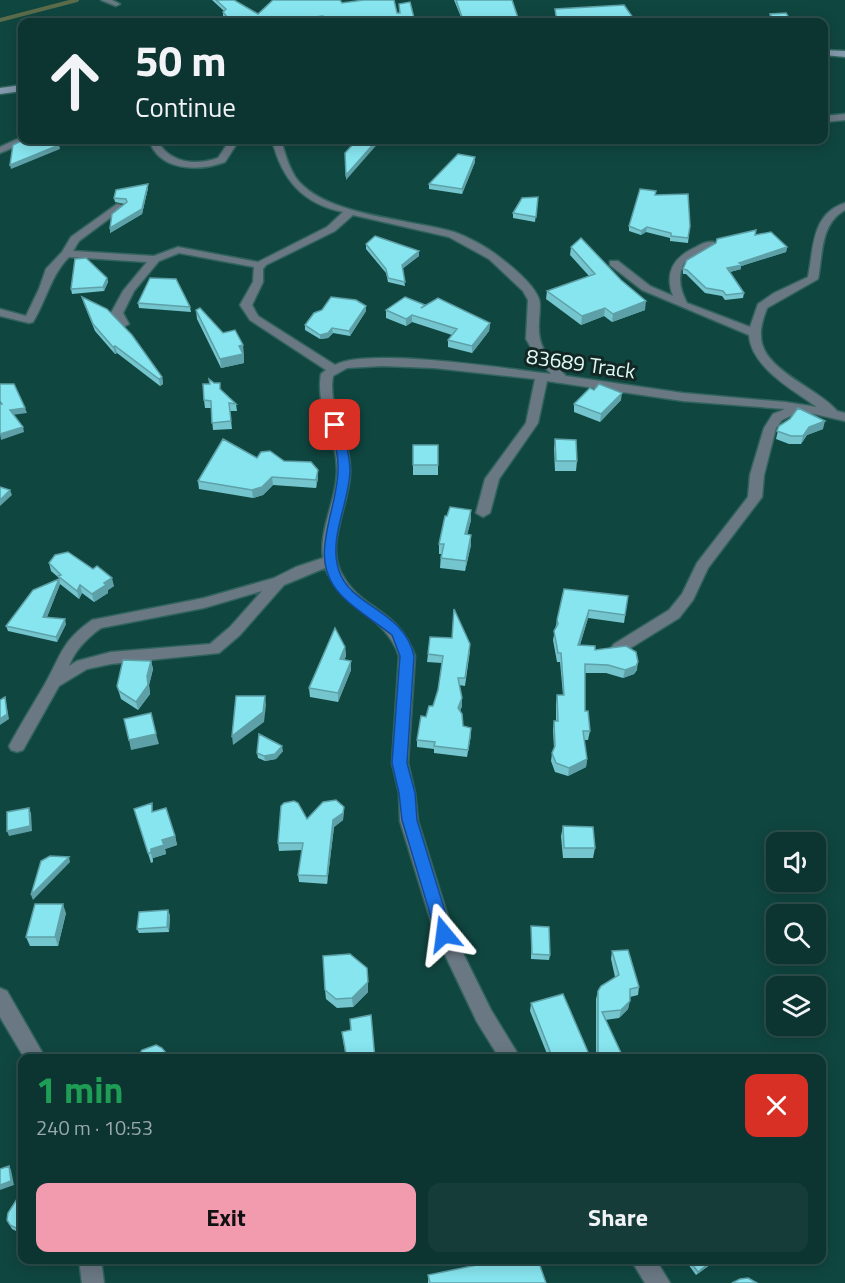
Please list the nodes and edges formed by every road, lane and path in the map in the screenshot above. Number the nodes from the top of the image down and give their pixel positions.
1 (105, 0) edge
2 (116, 4) dead end
3 (828, 53) edge
4 (845, 54) edge
5 (18, 89) edge
6 (0, 91) edge
7 (845, 117) edge
8 (828, 119) edge
9 (18, 142) edge
10 (155, 144) edge
11 (279, 144) edge
12 (231, 145) dead end
13 (0, 150) edge
14 (121, 206) edge
15 (845, 206) edge
16 (351, 211) junction
17 (710, 244) edge
18 (66, 254) junction
19 (155, 259) junction
20 (614, 263) dead end
21 (259, 266) junction
22 (683, 305) junction
23 (0, 312) edge
24 (123, 324) edge
25 (755, 333) junction
26 (331, 368) junction
27 (542, 377) junction
28 (563, 380) junction
29 (803, 407) junction
30 (839, 415) edge
31 (483, 513) dead end
32 (330, 561) junction
33 (279, 581) junction
34 (619, 648) edge
35 (54, 682) junction
36 (17, 746) dead end
37 (0, 997) edge
38 (33, 1054) edge
39 (508, 1054) edge
40 (91, 1264) edge
41 (645, 1264) edge
42 (93, 1283) edge
43 (659, 1283) edge

1 - 2 street
3 - 4 street
5 - 6 street
7 - 8 street
9 - 13 street
10 - 12 street
11 - 16 street
14 - 18 street
15 - 25 street
16 - 21 street
16 - 28 street
17 - 22 street
18 - 19 street
18 - 23 street
19 - 21 street
19 - 24 street
20 - 22 street
21 - 26 street
22 - 25 street
25 - 30 street
26 - 27 street, 83689 Track
26 - 32 street
27 - 28 street, 83689 Track
27 - 31 street
28 - 29 street, 83689 Track
29 - 30 street, 83689 Track
29 - 34 street
32 - 33 street
32 - 39 street
33 - 35 street
33 - 35 street
35 - 36 street
37 - 38 street
40 - 42 street
41 - 43 street

